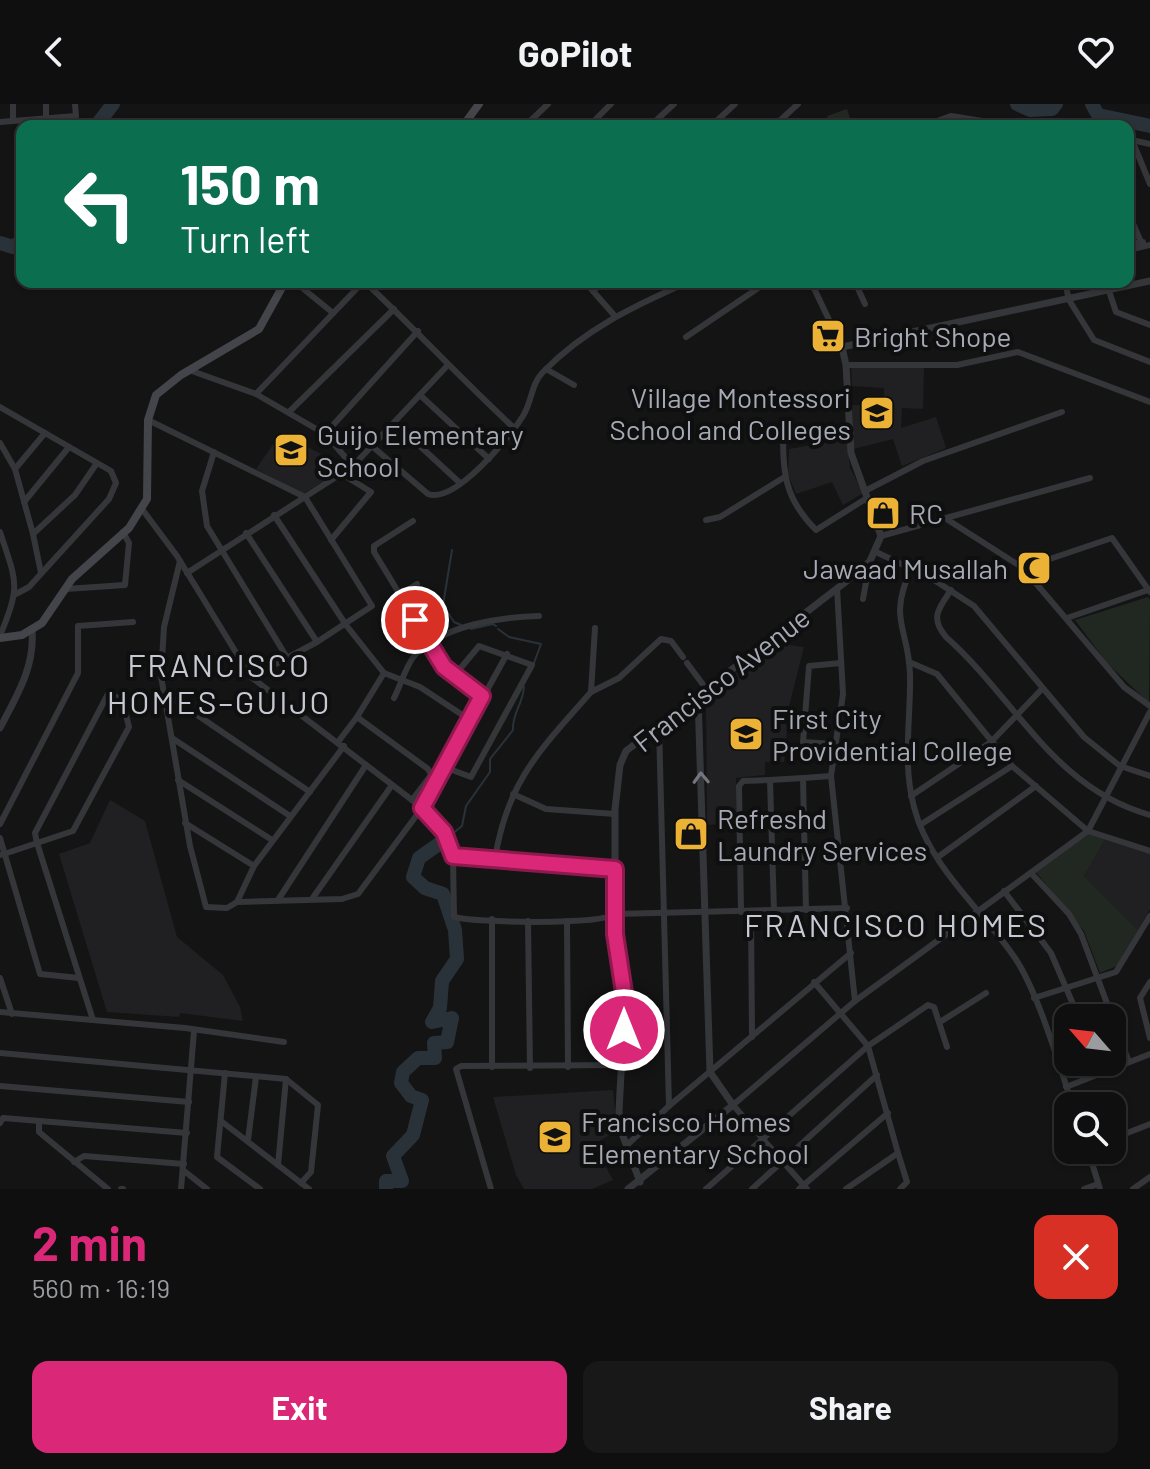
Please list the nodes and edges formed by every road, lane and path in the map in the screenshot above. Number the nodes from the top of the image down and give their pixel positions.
1 (13, 104) edge
2 (46, 104) edge
3 (75, 104) edge
4 (548, 104) edge
5 (611, 104) edge
6 (674, 104) edge
7 (734, 104) edge
8 (798, 104) edge
9 (951, 116) junction
10 (46, 118) junction
11 (24, 120) edge
12 (531, 120) edge
13 (595, 120) edge
14 (657, 120) edge
15 (717, 120) edge
16 (781, 120) edge
17 (940, 120) edge
18 (952, 120) edge
19 (970, 120) edge
20 (13, 121) junction
21 (16, 121) edge
22 (0, 122) edge
23 (1134, 148) edge
24 (1150, 184) edge
25 (1134, 226) edge
26 (1141, 242) junction
27 (1150, 242) edge
28 (1134, 245) edge
29 (282, 288) edge
30 (302, 288) edge
31 (358, 288) edge
32 (371, 288) edge
33 (590, 288) edge
34 (596, 288) edge
35 (675, 288) edge
36 (758, 288) edge
37 (814, 288) edge
38 (858, 288) edge
39 (1066, 288) edge
40 (1121, 288) edge
41 (593, 291) junction
42 (1109, 291) junction
43 (1069, 300) junction
44 (865, 304) dead end
45 (394, 309) junction
46 (333, 313) junction
47 (614, 315) junction
48 (1150, 325) edge
49 (418, 331) junction
50 (686, 337) dead end
51 (842, 347) junction
52 (1150, 362) edge
53 (846, 365) junction
54 (447, 366) junction
55 (546, 369) junction
56 (189, 370) junction
57 (574, 385) dead end
58 (256, 394) junction
59 (420, 395) junction
60 (1150, 402) edge
61 (0, 407) edge
62 (290, 411) junction
63 (1062, 412) dead end
64 (148, 420) junction
65 (395, 423) junction
66 (514, 428) junction
67 (783, 430) dead end
68 (45, 433) junction
69 (325, 434) junction
70 (0, 443) edge
71 (69, 447) junction
72 (373, 447) junction
73 (214, 452) junction
74 (489, 459) junction
75 (97, 463) junction
76 (353, 466) junction
77 (15, 469) junction
78 (342, 474) junction
79 (783, 478) junction
80 (1090, 478) dead end
81 (460, 483) junction
82 (866, 494) junction
83 (305, 497) junction
84 (24, 502) junction
85 (142, 509) junction
86 (274, 515) junction
87 (706, 520) dead end
88 (948, 520) junction
89 (413, 521) dead end
90 (0, 532) edge
91 (123, 532) junction
92 (246, 533) junction
93 (33, 534) junction
94 (881, 536) junction
95 (331, 540) junction
96 (221, 550) junction
97 (876, 552) junction
98 (180, 561) junction
99 (865, 565) junction
100 (911, 568) junction
101 (1023, 568) junction
102 (41, 573) junction
103 (187, 573) junction
104 (417, 584) dead end
105 (837, 588) junction
106 (66, 589) junction
107 (951, 590) junction
108 (1149, 591) edge
109 (16, 594) junction
110 (399, 596) junction
111 (863, 599) dead end
112 (539, 616) dead end
113 (1067, 618) junction
114 (133, 622) dead end
115 (346, 625) junction
116 (595, 628) dead end
117 (32, 630) junction
118 (0, 637) edge
119 (317, 642) junction
120 (430, 643) junction
121 (507, 654) junction
122 (288, 659) junction
123 (909, 662) junction
124 (841, 663) junction
125 (384, 673) junction
126 (454, 676) junction
127 (251, 677) junction
128 (403, 680) junction
129 (707, 690) junction
130 (1041, 690) junction
131 (591, 692) junction
132 (165, 693) junction
133 (482, 696) junction
134 (698, 697) junction
135 (394, 698) dead end
136 (1150, 709) edge
137 (1016, 714) junction
138 (357, 717) junction
139 (470, 720) junction
140 (659, 726) junction
141 (0, 728) edge
142 (172, 738) junction
143 (991, 742) junction
144 (341, 744) junction
145 (833, 744) junction
146 (366, 765) junction
147 (1012, 766) junction
148 (1120, 766) junction
149 (444, 767) junction
150 (831, 776) junction
151 (1150, 776) edge
152 (803, 778) junction
153 (178, 780) junction
154 (770, 780) junction
155 (392, 785) junction
156 (1036, 786) junction
157 (310, 792) junction
158 (513, 794) junction
159 (911, 796) junction
160 (1104, 798) junction
161 (412, 800) junction
162 (422, 808) junction
163 (615, 814) junction
164 (1150, 815) edge
165 (290, 816) junction
166 (185, 823) junction
167 (0, 824) edge
168 (920, 825) junction
169 (1088, 831) junction
170 (0, 838) edge
171 (272, 840) junction
172 (37, 843) junction
173 (1150, 851) edge
174 (2, 855) edge
175 (453, 856) junction
176 (938, 857) junction
177 (495, 859) junction
178 (254, 866) junction
179 (615, 869) junction
180 (1031, 873) junction
181 (1004, 891) junction
182 (312, 899) junction
183 (278, 900) junction
184 (237, 902) junction
185 (847, 908) junction
186 (806, 910) junction
187 (774, 911) junction
188 (705, 912) junction
189 (741, 912) junction
190 (751, 912) junction
191 (978, 912) junction
192 (664, 913) junction
193 (615, 914) junction
194 (492, 919) junction
195 (1149, 920) edge
196 (528, 921) junction
197 (567, 921) junction
198 (851, 953) junction
199 (1098, 977) junction
200 (0, 978) edge
201 (79, 978) junction
202 (814, 982) junction
203 (1150, 982) edge
204 (1067, 986) junction
205 (986, 993) dead end
206 (1034, 998) junction
207 (855, 1001) junction
208 (1074, 1004) edge
209 (0, 1012) edge
210 (843, 1012) junction
211 (12, 1014) junction
212 (93, 1020) junction
213 (940, 1022) junction
214 (194, 1031) junction
215 (752, 1037) junction
216 (1150, 1038) edge
217 (284, 1042) dead end
218 (868, 1046) junction
219 (947, 1047) dead end
220 (0, 1053) edge
221 (1150, 1054) edge
222 (1129, 1062) junction
223 (1126, 1063) edge
224 (621, 1065) junction
225 (492, 1067) junction
226 (568, 1067) junction
227 (530, 1068) junction
228 (192, 1070) junction
229 (710, 1072) junction
230 (225, 1073) junction
231 (877, 1075) junction
232 (1094, 1076) edge
233 (256, 1077) junction
234 (286, 1079) junction
235 (0, 1086) edge
236 (1066, 1087) junction
237 (1068, 1092) edge
238 (189, 1102) junction
239 (733, 1105) junction
240 (669, 1106) junction
241 (888, 1113) junction
242 (221, 1121) junction
243 (39, 1122) junction
244 (0, 1123) edge
245 (1150, 1124) edge
246 (187, 1133) junction
247 (1126, 1133) edge
248 (762, 1138) junction
249 (248, 1140) junction
250 (627, 1145) junction
251 (898, 1153) junction
252 (782, 1161) junction
253 (74, 1162) junction
254 (1092, 1164) edge
255 (278, 1165) junction
256 (184, 1167) junction
257 (1150, 1177) edge
258 (301, 1183) junction
259 (643, 1186) edge
260 (1099, 1186) edge
261 (803, 1188) edge
262 (903, 1188) edge
263 (108, 1189) edge
264 (181, 1189) edge
265 (207, 1189) edge
266 (260, 1189) edge
267 (309, 1189) edge
268 (491, 1189) edge
269 (628, 1189) edge
270 (706, 1189) edge
271 (752, 1189) edge
272 (846, 1189) edge
273 (1084, 1189) edge
274 (1133, 1189) edge

1 - 20 street
2 - 10 street
3 - 10 street
4 - 12 street
5 - 13 street
6 - 14 street
7 - 15 street
8 - 16 street
9 - 17 street
9 - 18 street
9 - 19 street
10 - 11 street
20 - 21 street
20 - 22 street
23 - 24 street
25 - 26 street
26 - 27 street
26 - 28 street
29 - 56 main road
30 - 46 street
31 - 46 street
32 - 45 street
33 - 41 street
34 - 41 street
35 - 47 street
36 - 50 street
37 - 51 street
38 - 44 street
39 - 43 street
40 - 42 street
41 - 47 street
42 - 43 street
42 - 48 street
43 - 51 street
43 - 52 street
45 - 49 street
45 - 62 street
46 - 58 street
47 - 55 street
49 - 54 street
49 - 69 street
51 - 53 street
53 - 60 street
53 - 82 street
54 - 59 street
54 - 66 street
55 - 57 street
55 - 66 street
56 - 58 street
56 - 64 main road
58 - 62 street
59 - 65 street
59 - 74 street
61 - 68 street
62 - 69 street
63 - 82 street
64 - 73 street
64 - 85 main road
65 - 72 street
65 - 81 street
66 - 74 street
67 - 79 street
68 - 71 street
68 - 77 street
69 - 76 street
70 - 77 street
71 - 75 street
71 - 84 street
72 - 76 street
72 - 81 street
73 - 83 street
73 - 96 street
74 - 81 street
75 - 93 street
75 - 102 street
76 - 78 street
77 - 84 street
78 - 83 street
78 - 95 street
79 - 82 street
79 - 87 street
80 - 88 street
82 - 94 street
83 - 86 street
83 - 95 street
84 - 93 street
85 - 91 main road
85 - 98 street
86 - 92 street
86 - 115 street
88 - 94 street
88 - 101 street
89 - 110 street
90 - 109 street
91 - 106 main road
91 - 106 street
92 - 96 street
92 - 119 street
93 - 102 street
94 - 97 street, Francisco Avenue
95 - 115 street
96 - 103 street
96 - 122 street
97 - 99 street, Francisco Avenue
97 - 100 street
98 - 103 street
98 - 132 street
99 - 105 street, Francisco Avenue
99 - 111 street
100 - 107 street
100 - 123 street
101 - 108 street
101 - 113 street
102 - 109 street
103 - 127 street
104 - 110 street
105 - 124 street
105 - 129 street, Francisco Avenue
106 - 117 main road
107 - 130 street
107 - 137 street
108 - 113 street
109 - 118 street
110 - 120 street
112 - 120 street
113 - 136 street
114 - 167 street
115 - 119 street
115 - 125 street
116 - 131 street
117 - 118 main road
117 - 141 street
119 - 122 street
120 - 126 street
120 - 128 street
121 - 126 street
121 - 133 street
121 - 149 street
122 - 127 street
123 - 143 street
123 - 159 street
124 - 145 street
124 - 145 street
125 - 128 street
125 - 138 street
126 - 133 street
127 - 144 street
128 - 135 street
128 - 139 street
129 - 131 street
129 - 134 street, Francisco Avenue
130 - 137 street
130 - 148 street
131 - 158 street
132 - 142 street
132 - 157 street
133 - 139 street
134 - 140 street, Francisco Avenue
188 -> 134 street
136 - 148 street
137 - 143 street
137 - 160 street
138 - 144 street
138 - 161 street
139 - 149 street
140 - 163 street, Francisco Avenue
140 - 192 street
142 - 153 street
142 - 165 street
143 - 147 street
143 - 159 street
144 - 146 street
144 - 157 street
145 - 150 street
146 - 155 street
146 - 183 street
147 - 156 street
147 - 168 street
148 - 151 street
148 - 160 street
149 - 162 street
150 - 152 street
150 - 185 street
152 - 154 street
152 - 186 street
153 - 166 street
153 - 171 street
154 - 187 street
154 - 189 street
155 - 161 street
155 - 182 street
156 - 169 street
156 - 176 street
157 - 165 street
158 - 163 street
158 - 177 street
159 - 168 street
160 - 164 street
160 - 169 street
161 - 162 street
162 - 175 street
162 - 182 street
163 - 179 street, Francisco Avenue
165 - 171 street
166 - 178 street
166 - 184 street
168 - 176 street
169 - 173 street
169 - 180 street
170 - 174 street
171 - 178 street
172 - 172 street
172 - 174 street
172 - 201 street
174 - 201 street
175 - 177 street
175 - 194 street
176 - 191 street
177 - 179 street
178 - 184 street
179 - 193 street, Francisco Avenue
180 - 181 street
180 - 199 street
181 - 191 street
181 - 204 street
182 - 183 street
183 - 184 street
185 - 186 street
185 - 198 street
186 - 187 street
187 - 190 street
188 - 189 street
188 - 192 street
188 - 229 street
189 - 190 street
190 - 215 street
191 - 206 street
191 - 207 street
192 - 193 street
192 - 240 street
193 - 197 street
193 - 224 street, Francisco Avenue
194 - 196 street
194 - 225 street
195 - 199 street
196 - 197 street
196 - 227 street
197 - 226 street
198 - 202 street
198 - 207 street
199 - 204 street
199 - 222 street
200 - 211 street
201 - 212 street
202 - 210 street
202 - 215 street
203 - 216 street
204 - 206 street
204 - 208 street
205 - 213 street
206 - 236 street
207 - 210 street
209 - 211 street
210 - 218 street
210 - 239 street
211 - 212 street
212 - 214 street
213 - 218 street
213 - 219 street
214 - 217 street
214 - 228 street
215 - 229 street
218 - 231 street
218 - 248 street
220 - 228 street
221 - 222 street
222 - 223 street
224 - 226 street
224 - 250 street, Francisco Avenue
225 - 227 street
225 - 268 street
226 - 227 street
228 - 230 street
228 - 238 street
229 - 239 street
229 - 240 street
230 - 233 street
230 - 242 street
231 - 241 street
231 - 252 street
232 - 236 street
233 - 234 street
233 - 249 street
234 - 255 street
234 - 258 street
235 - 238 street
236 - 237 street
238 - 246 street
239 - 248 street
239 - 259 street
240 - 250 street
241 - 251 street
241 - 261 street
242 - 249 street
242 - 266 street
243 - 244 street
243 - 246 street
243 - 253 street
245 - 247 street
246 - 256 street
248 - 252 street
248 - 270 street
249 - 255 street
250 - 259 street, Francisco Avenue
251 - 262 street
251 - 272 street
252 - 261 street
252 - 271 street
253 - 256 street
253 - 263 street
254 - 260 street
255 - 258 street
256 - 264 street
256 - 265 street
257 - 274 street
258 - 267 street
259 - 269 street
260 - 273 street

